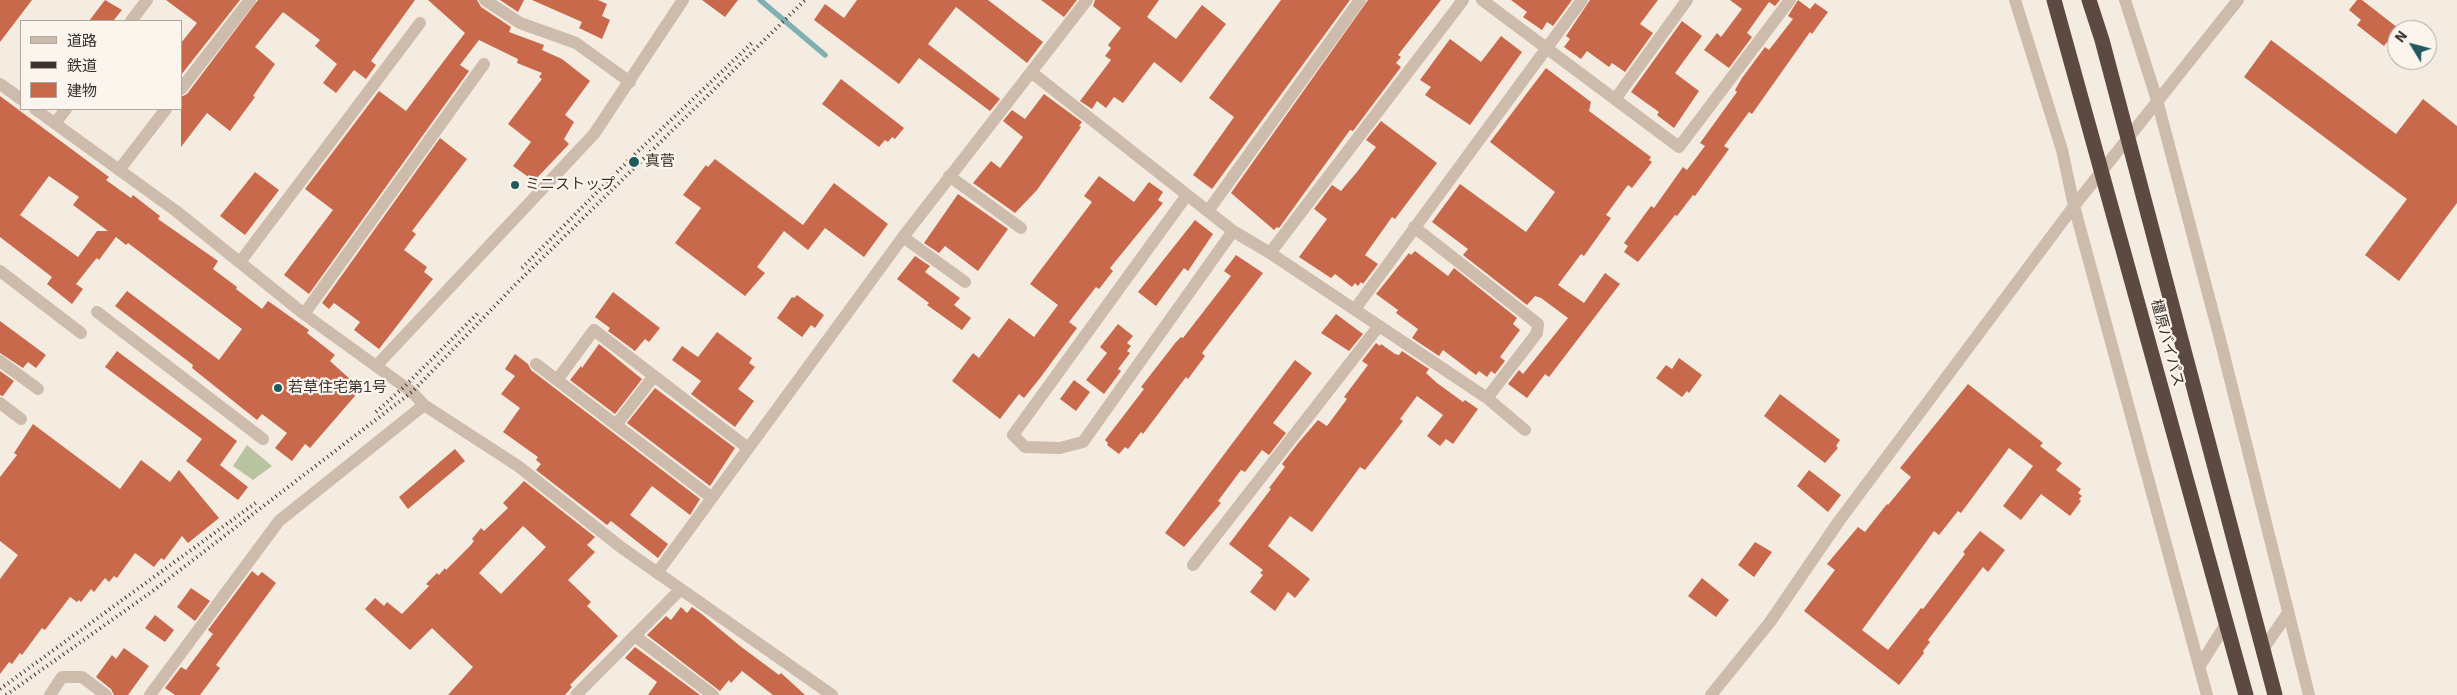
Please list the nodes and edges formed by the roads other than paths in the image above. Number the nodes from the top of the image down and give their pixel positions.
1 (147, 0) edge
2 (250, 0) edge
3 (485, 0) edge
4 (683, 0) edge
5 (1087, 0) edge
6 (1360, 0) edge
7 (1462, 0) edge
8 (1482, 0) edge
9 (1582, 0) edge
10 (1687, 0) edge
11 (1790, 0) edge
12 (2015, 0) edge
13 (2054, 0) edge
14 (2089, 0) edge
15 (2125, 0) edge
16 (2238, 0) edge
17 (132, 20) edge
18 (420, 23) dead end
19 (1548, 48) junction
20 (484, 64) dead end
21 (1031, 72) junction
22 (630, 82) junction
23 (0, 84) edge
24 (182, 88) edge
25 (20, 98) edge
26 (1616, 98) junction
27 (2157, 100) junction
28 (36, 110) edge
29 (65, 110) edge
30 (165, 110) edge
31 (55, 123) junction
32 (2128, 138) junction
33 (2101, 169) junction
34 (119, 170) junction
35 (949, 176) junction
36 (1187, 195) junction
37 (2074, 206) junction
38 (1208, 210) junction
39 (1414, 227) junction
40 (1022, 228) dead end
41 (1233, 231) junction
42 (903, 237) junction
43 (1270, 253) junction
44 (240, 262) junction
45 (0, 271) edge
46 (965, 282) dead end
47 (1355, 309) junction
48 (97, 312) dead end
49 (304, 314) junction
50 (1378, 327) junction
51 (81, 333) dead end
52 (0, 360) edge
53 (536, 364) dead end
54 (377, 365) junction
55 (654, 376) junction
56 (557, 380) junction
57 (38, 389) dead end
58 (1487, 398) junction
59 (0, 403) edge
60 (424, 405) junction
61 (21, 419) dead end
62 (616, 426) junction
63 (1525, 430) dead end
64 (263, 439) dead end
65 (748, 448) junction
66 (712, 498) junction
67 (1194, 565) dead end
68 (657, 573) junction
69 (680, 590) junction
70 (2288, 613) junction
71 (2226, 624) junction
72 (635, 636) junction
73 (2263, 649) junction
74 (2198, 667) junction
75 (581, 694) edge
76 (50, 695) edge
77 (106, 695) edge
78 (150, 695) edge
79 (713, 695) edge
80 (832, 695) edge
81 (1711, 695) edge
82 (2207, 695) edge
83 (2246, 695) edge
84 (2275, 695) edge
85 (2309, 695) edge

1 - 17 street
2 - 24 street
3 - 22 street
4 - 22 street
5 - 21 street
6 - 38 street
7 - 43 street
8 - 19 street
9 - 19 street
10 - 26 street
11 - 26 street
12 - 37 street
13 - 33 highway, 橿原バイパス
14 - 32 highway, 橿原バイパス
15 - 27 street
16 - 27 street
18 - 44 street
19 - 26 street
19 - 39 street
20 - 49 street
21 - 35 street
21 - 36 street
22 - 54 street
23 - 25 street
27 - 32 street
27 - 70 street
28 - 31 street
29 - 31 street
30 - 34 street
31 - 34 street
32 - 33 street
32 - 73 highway, 橿原バイパス
33 - 37 street
33 - 71 highway, 橿原バイパス
34 - 44 street
35 - 40 street
35 - 42 street
36 - 38 street
36 - 41 street
37 - 74 street
37 - 81 street
38 - 41 street
39 - 47 street
39 - 58 street
41 - 43 street
42 - 46 street
42 - 65 street
43 - 47 street
44 - 49 street
45 - 51 street
47 - 50 street
48 - 64 street
49 - 54 street
50 - 58 street
50 - 67 street
52 - 57 street
53 - 56 street
54 - 60 street
55 - 56 street
55 - 62 street
55 - 65 street
56 - 62 street
58 - 63 street
59 - 61 street
60 - 68 street
60 - 78 street
62 - 66 street
65 - 66 street
66 - 68 street
68 - 69 street
69 - 72 street
69 - 80 street
70 - 73 street
70 - 85 street
71 - 74 street
71 - 83 highway, 橿原バイパス
72 - 75 street
72 - 79 street
73 - 84 highway, 橿原バイパス
74 - 82 street
76 - 77 street

